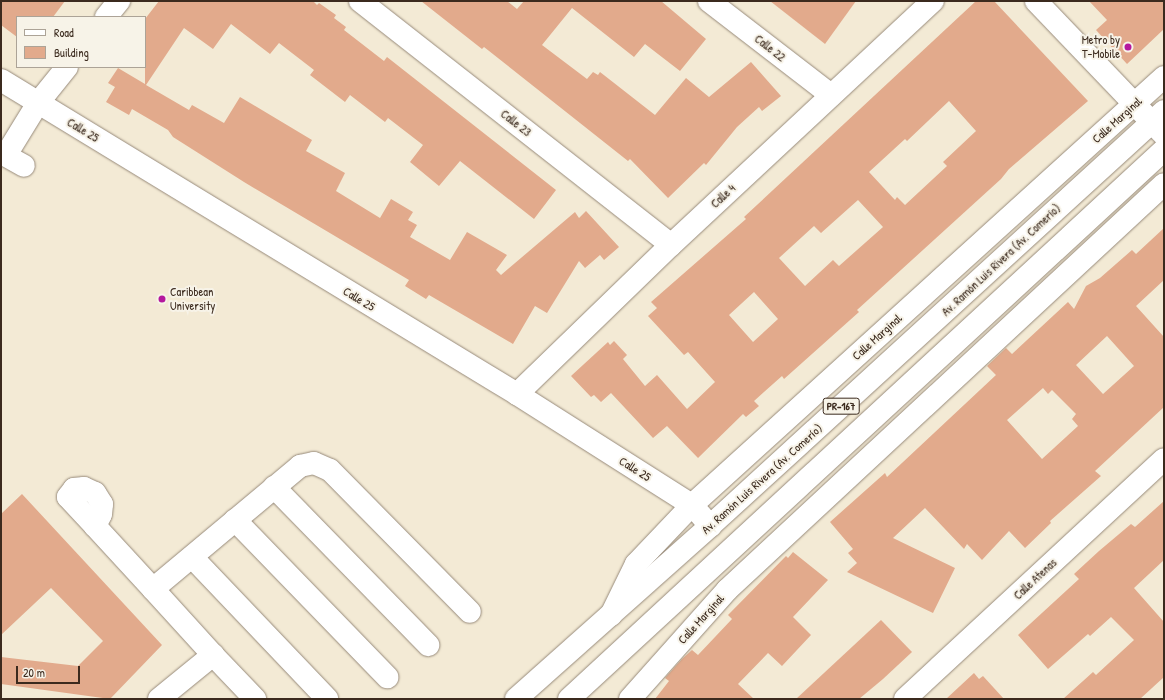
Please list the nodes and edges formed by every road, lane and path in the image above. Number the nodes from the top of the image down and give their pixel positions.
1 (119, 1) edge
2 (360, 1) edge
3 (709, 1) edge
4 (933, 1) edge
5 (1036, 1) edge
6 (107, 16) edge
7 (66, 68) edge
8 (1164, 77) edge
9 (1, 80) edge
10 (831, 95) junction
11 (38, 103) junction
12 (1136, 103) junction
13 (1160, 122) edge
14 (1164, 150) edge
15 (10, 158) edge
16 (1164, 184) edge
17 (671, 245) junction
18 (517, 394) junction
19 (1164, 459) edge
20 (274, 487) junction
21 (692, 504) junction
22 (235, 520) junction
23 (95, 526) dead end
24 (710, 526) junction
25 (192, 557) junction
26 (153, 589) junction
27 (470, 612) dead end
28 (611, 615) junction
29 (428, 645) dead end
30 (213, 654) junction
31 (387, 678) dead end
32 (159, 699) edge
33 (255, 699) edge
34 (327, 699) edge
35 (516, 699) edge
36 (570, 699) edge
37 (630, 699) edge
38 (905, 699) edge

1 - 6 street
2 - 17 street, Calle 23
3 - 10 street, Calle 22
4 - 10 street, Calle 4
5 - 12 street
7 - 11 street
8 - 12 street, Calle Marginal
9 - 11 street, Calle 25
10 - 17 street, Calle 4
11 - 15 street
11 - 18 street, Calle 25
12 - 13 street
12 - 21 street, Calle Marginal
13 - 24 street, Av. Ramón Luis Rivera (Av. Comerío) / PR-167
14 - 36 street, PR-167
16 - 37 street, Calle Marginal
17 - 18 street, Calle 4
18 - 21 street, Calle 25
19 - 38 street, Calle Atenas
20 - 22 street
20 - 27 street
20 - 29 street
21 - 24 street, Calle 25
21 - 28 street, Calle Marginal
22 - 25 street
22 - 31 street
23 - 26 street
24 - 28 street, Av. Ramón Luis Rivera (Av. Comerío) / PR-167
25 - 26 street
25 - 34 street
26 - 30 street
28 - 35 street, Av. Ramón Luis Rivera (Av. Comerío) / PR-167
30 - 32 street
30 - 33 street

